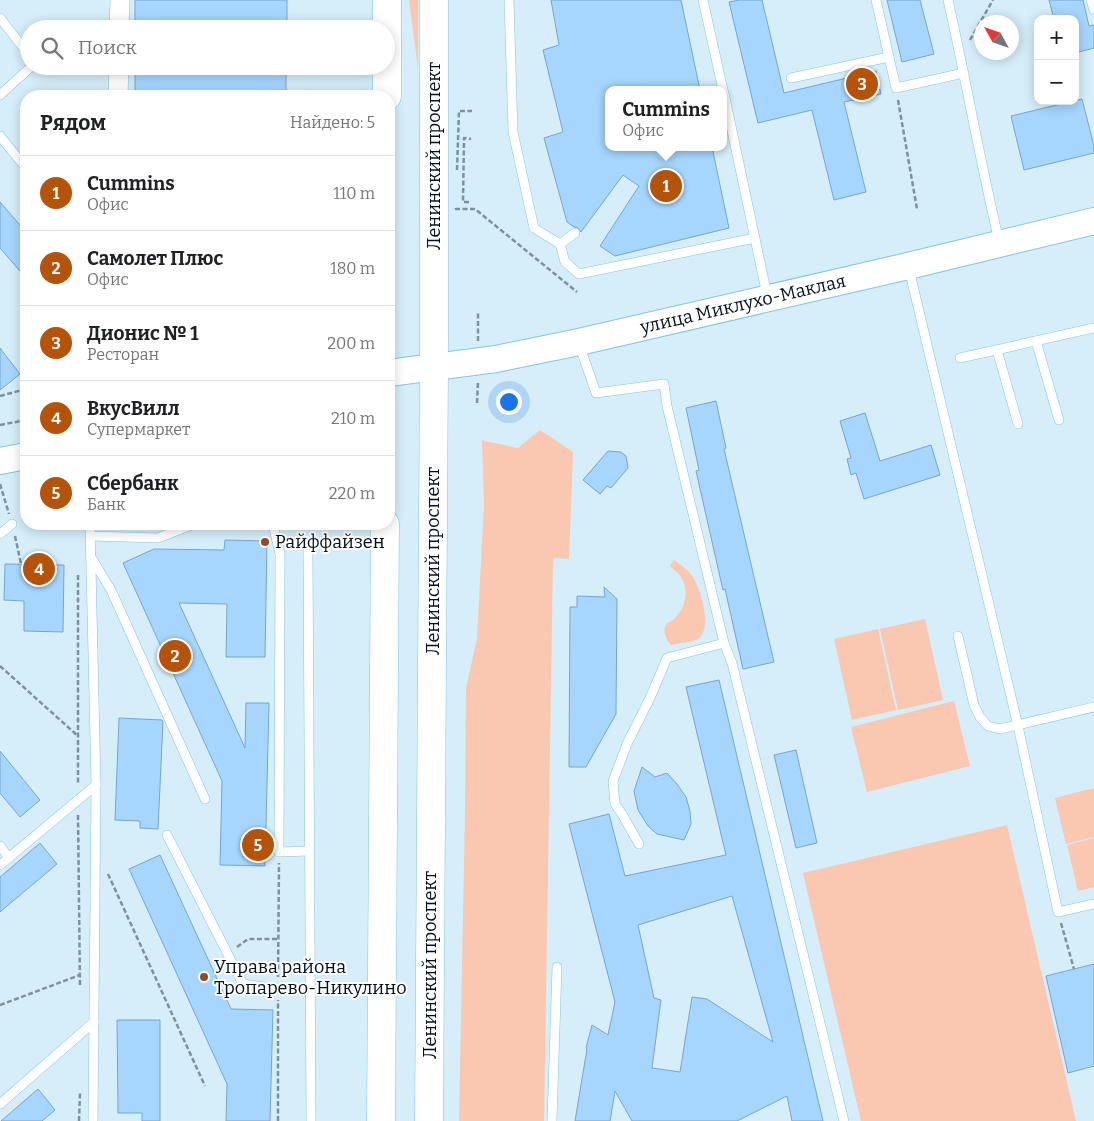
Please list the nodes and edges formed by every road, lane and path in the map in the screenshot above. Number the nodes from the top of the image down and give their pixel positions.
1 (120, 0) edge
2 (387, 0) edge
3 (434, 0) edge
4 (509, 0) edge
5 (703, 0) edge
6 (876, 0) edge
7 (948, 0) edge
8 (993, 0) edge
9 (1091, 0) edge
10 (1094, 10) edge
11 (0, 18) edge
12 (120, 20) edge
13 (387, 20) edge
14 (20, 44) edge
15 (960, 56) junction
16 (889, 57) junction
17 (964, 73) junction
18 (22, 75) edge
19 (119, 75) edge
20 (387, 75) edge
21 (791, 78) dead end
22 (722, 86) edge
23 (896, 88) junction
24 (118, 90) edge
25 (387, 90) edge
26 (0, 96) edge
27 (727, 109) edge
28 (472, 111) dead end
29 (0, 136) edge
30 (471, 138) dead end
31 (20, 161) edge
32 (457, 170) dead end
33 (456, 199) dead end
34 (469, 202) dead end
35 (916, 209) dead end
36 (1094, 221) edge
37 (575, 233) dead end
38 (755, 238) junction
39 (560, 244) junction
40 (1000, 244) junction
41 (908, 266) junction
42 (576, 292) dead end
43 (768, 298) junction
44 (1094, 328) edge
45 (1036, 341) junction
46 (578, 342) junction
47 (997, 350) junction
48 (960, 358) dead end
49 (434, 367) junction
50 (395, 372) edge
51 (20, 391) edge
52 (0, 396) edge
53 (1059, 420) dead end
54 (20, 421) edge
55 (1018, 424) dead end
56 (0, 425) edge
57 (20, 457) edge
58 (0, 461) edge
59 (12, 524) dead end
60 (90, 530) edge
61 (179, 530) edge
62 (274, 530) edge
63 (385, 530) edge
64 (0, 534) edge
65 (91, 536) junction
66 (308, 552) dead end
67 (91, 557) junction
68 (78, 572) dead end
69 (958, 636) dead end
70 (724, 643) junction
71 (0, 666) edge
72 (1094, 707) edge
73 (1018, 726) junction
74 (78, 736) junction
75 (96, 785) junction
76 (78, 799) junction
77 (205, 799) dead end
78 (82, 816) dead end
79 (167, 836) dead end
80 (639, 844) dead end
81 (0, 846) edge
82 (309, 851) junction
83 (279, 852) junction
84 (9, 858) junction
85 (0, 865) edge
86 (108, 873) dead end
87 (1094, 904) edge
88 (1058, 912) junction
89 (278, 939) junction
90 (228, 954) junction
91 (556, 968) dead end
92 (1074, 969) dead end
93 (80, 975) junction
94 (278, 989) junction
95 (310, 989) junction
96 (80, 992) dead end
97 (0, 1005) edge
98 (94, 1022) junction
99 (205, 1086) dead end
100 (80, 1092) dead end
101 (0, 1104) edge
102 (79, 1121) edge
103 (93, 1121) edge
104 (278, 1121) edge
105 (311, 1121) edge
106 (381, 1121) edge
107 (429, 1121) edge
108 (552, 1121) edge
109 (844, 1121) edge

1 - 12 street
2 - 13 main road
3 - 49 main road, Ленинский проспект
4 - 39 lane
5 - 22 lane
6 - 16 lane
7 - 15 lane
8 - 15 path
9 - 10 lane
11 - 14 lane
15 - 17 lane
16 - 21 lane
16 - 23 lane
17 - 23 lane
17 - 40 lane
18 - 26 lane
19 - 24 street
20 - 25 main road
23 - 35 path
27 - 38 lane
28 - 32 path
29 - 31 lane
30 - 34 path
33 - 42 path
36 - 40 main road, улица Миклухо-Маклая
37 - 39 lane
38 - 39 lane
38 - 43 lane
40 - 41 main road, улица Миклухо-Маклая
41 - 43 main road, улица Миклухо-Маклая
41 - 73 lane
43 - 46 main road, улица Миклухо-Маклая
44 - 45 lane
45 - 47 lane
45 - 53 lane
46 - 49 main road, улица Миклухо-Маклая
46 - 70 lane
47 - 48 lane
47 - 55 lane
49 - 50 main road, улица Миклухо-Маклая
49 - 107 main road, Ленинский проспект
51 - 52 path
54 - 56 path
57 - 58 main road
59 - 64 lane
60 - 65 lane
61 - 65 lane
62 - 83 lane
63 - 106 main road
65 - 67 lane
66 - 82 lane
67 - 75 lane
67 - 77 lane
68 - 74 path
69 - 73 lane
70 - 80 lane
70 - 109 lane
71 - 74 path
72 - 73 lane
73 - 88 lane
74 - 76 path
75 - 76 lane
75 - 98 lane
76 - 84 lane
78 - 93 path
79 - 90 lane
81 - 84 lane
82 - 83 lane
82 - 95 lane
83 - 89 path
84 - 85 lane
86 - 99 path
87 - 88 lane
88 - 92 path
89 - 90 path
89 - 94 path
90 - 94 lane
91 - 108 lane
93 - 96 path
93 - 97 path
94 - 95 lane
94 - 104 path
95 - 105 lane
98 - 101 lane
98 - 103 lane
100 - 102 path

